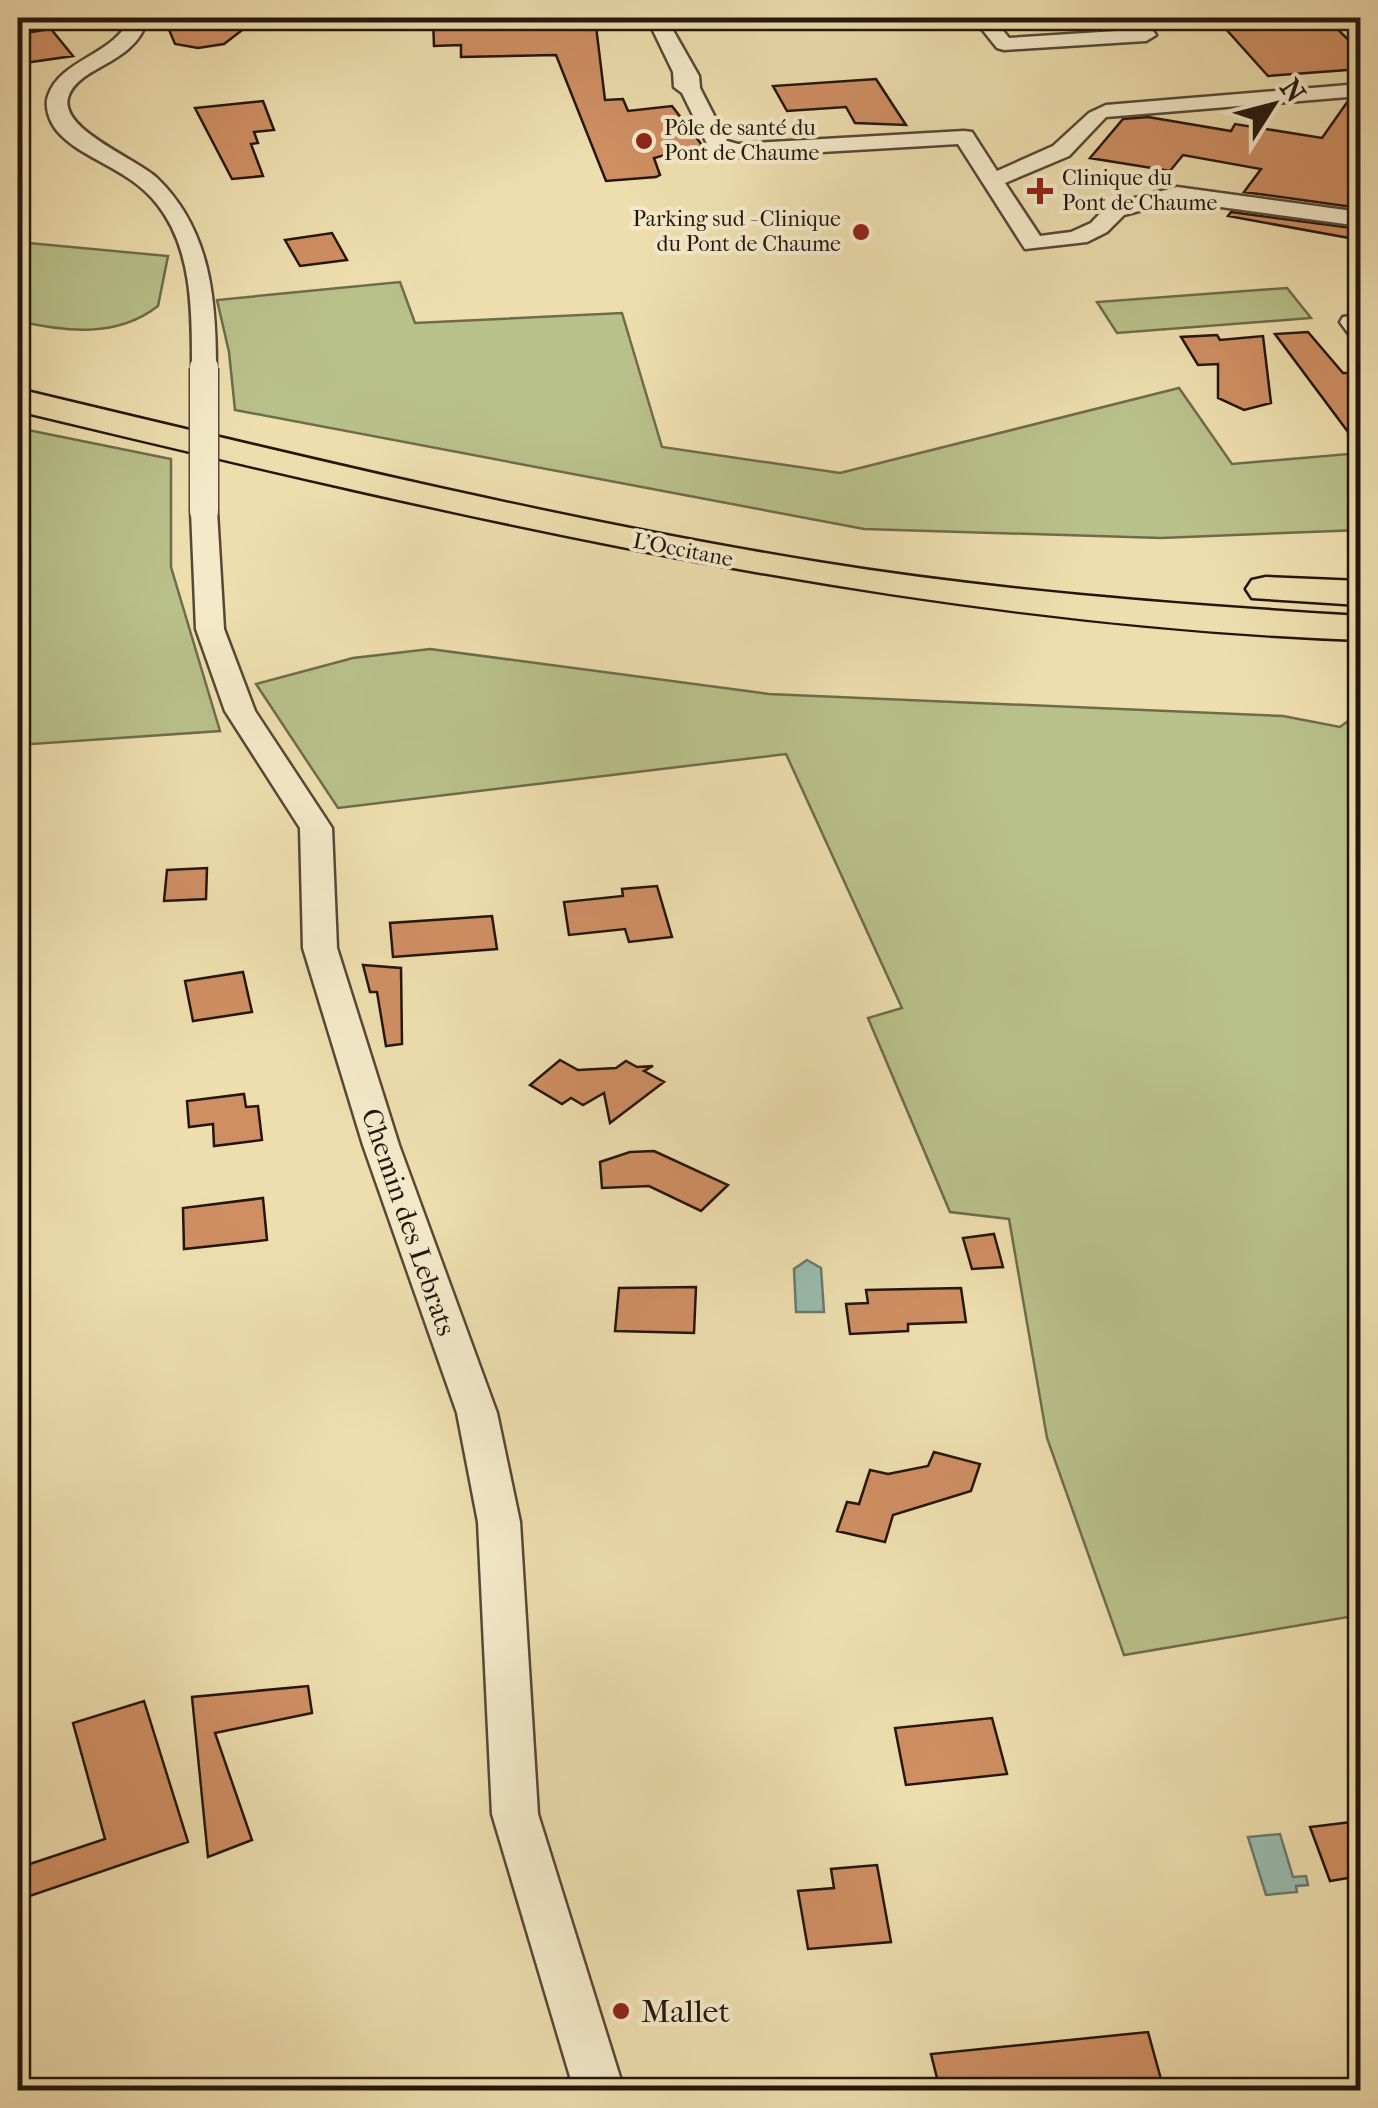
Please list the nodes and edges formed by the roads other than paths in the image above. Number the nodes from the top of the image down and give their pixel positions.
1 (139, 18) edge
2 (656, 18) edge
3 (983, 18) edge
4 (1134, 18) edge
5 (1360, 90) edge
6 (993, 180) junction
7 (1353, 221) edge
8 (1360, 322) edge
9 (1360, 332) edge
10 (18, 380) edge
11 (18, 400) edge
12 (990, 577) junction
13 (870, 582) junction
14 (1360, 592) edge
15 (1360, 608) edge
16 (1360, 628) edge
17 (1360, 658) edge
18 (599, 2090) edge

1 - 18 street, Chemin des Lebrats, bridge
2 - 6 street
3 - 4 street
5 - 6 street
6 - 7 street
8 - 9 street
10 - 12 highway, L'Occitane
11 - 13 highway, L'Occitane
12 - 14 highway
12 - 15 highway, L'Occitane
13 - 16 highway, L'Occitane
13 - 17 highway

